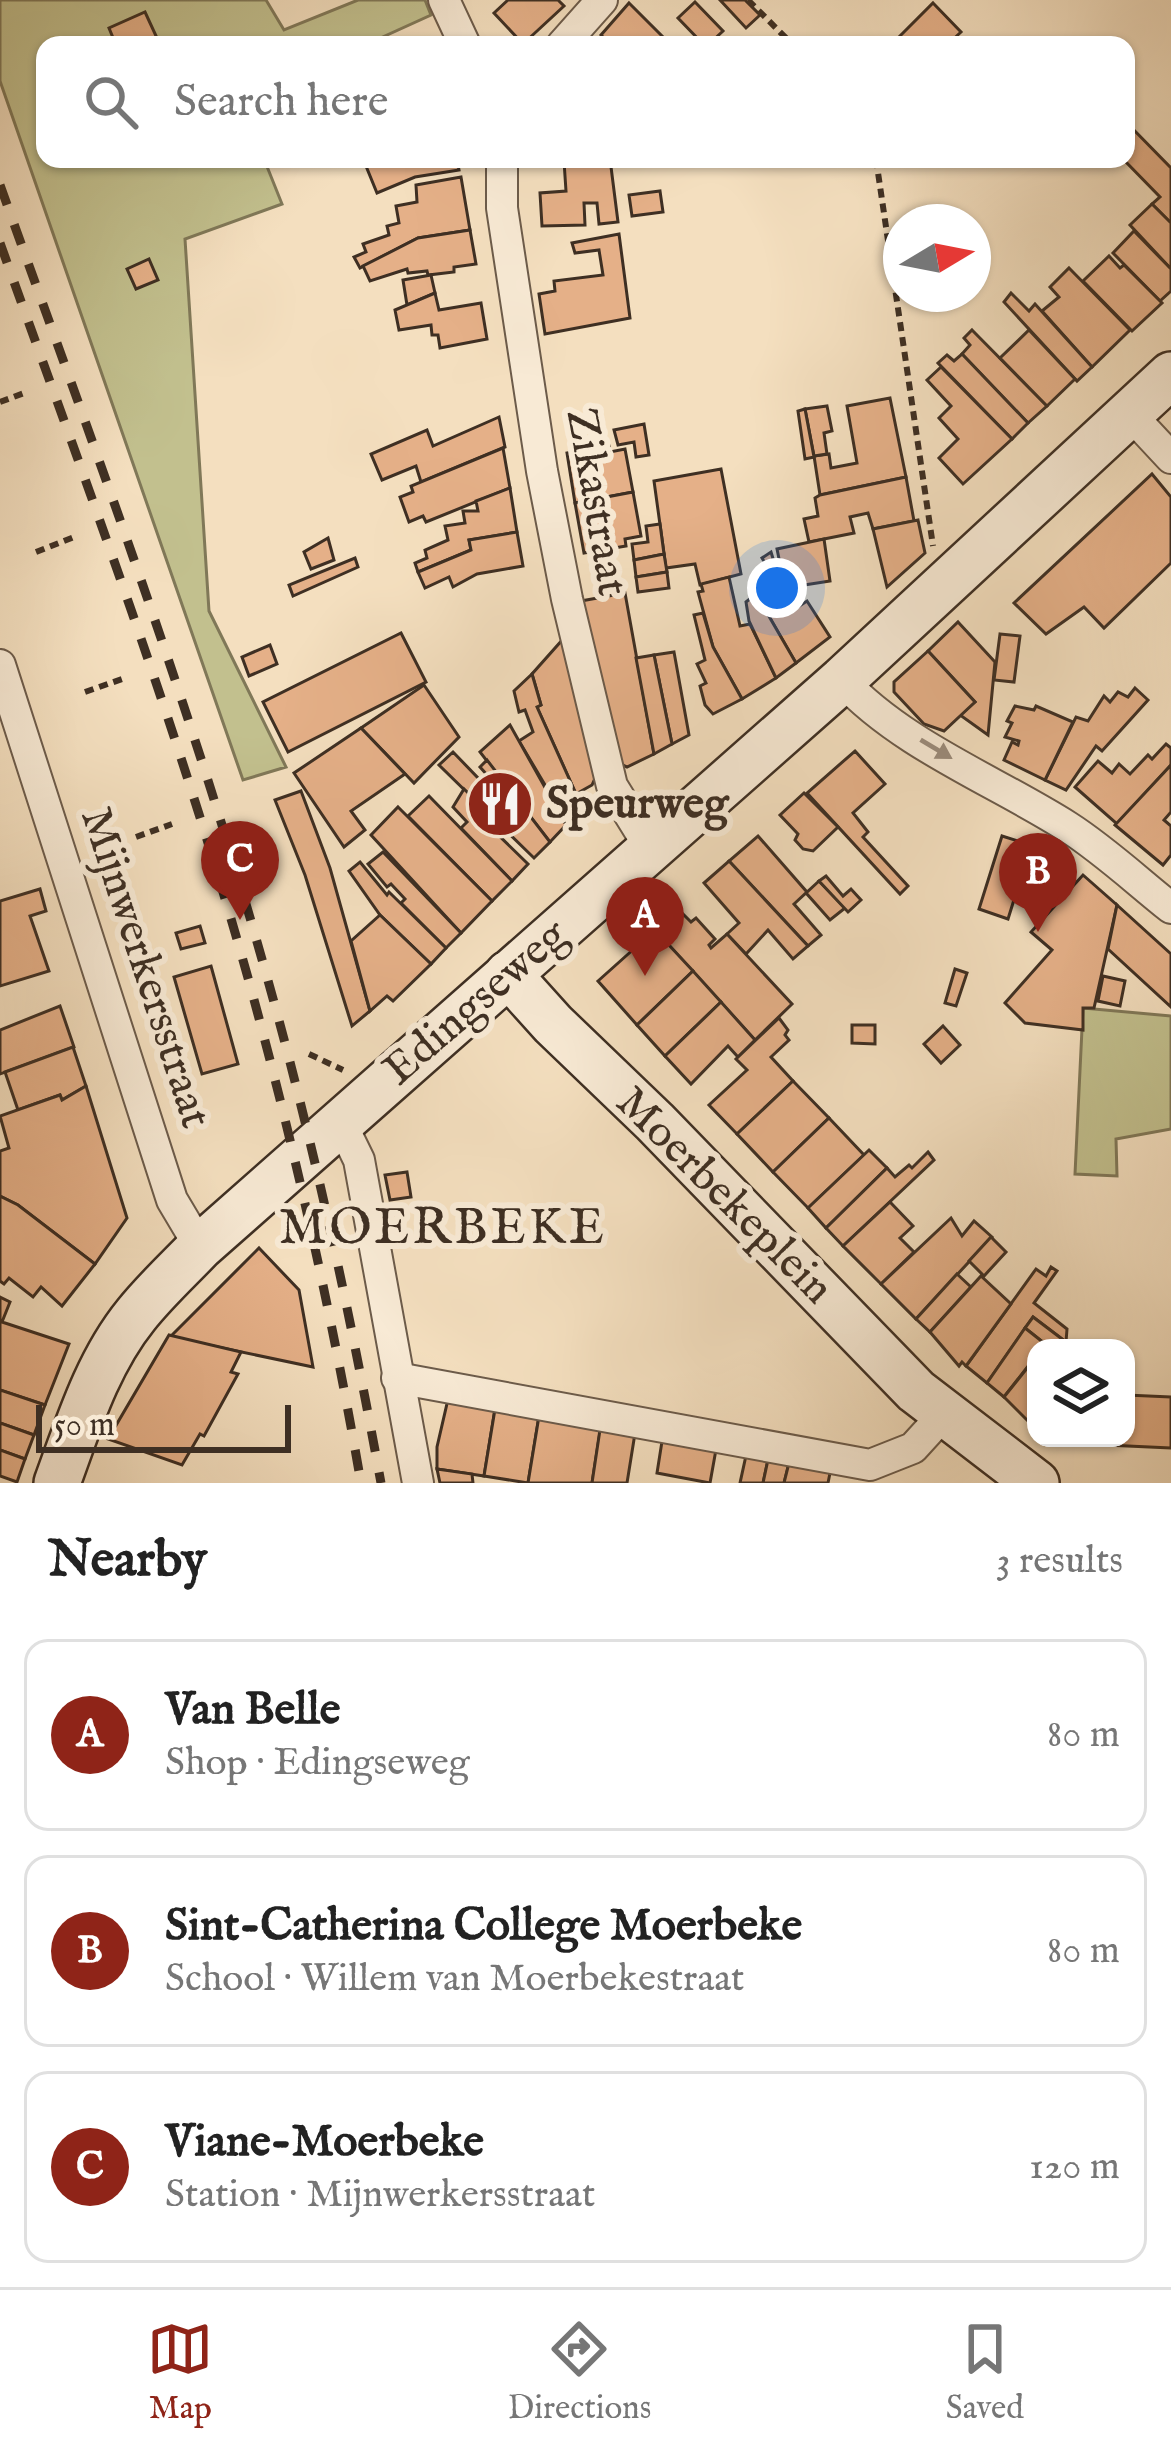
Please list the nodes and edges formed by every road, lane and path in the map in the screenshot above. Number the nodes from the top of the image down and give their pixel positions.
1 (444, 0) edge
2 (602, 0) edge
3 (748, 0) edge
4 (461, 36) edge
5 (570, 36) edge
6 (784, 36) edge
7 (502, 168) edge
8 (877, 168) edge
9 (1171, 376) edge
10 (24, 393) dead end
11 (0, 402) edge
12 (1130, 414) junction
13 (1171, 458) edge
14 (74, 537) dead end
15 (36, 552) dead end
16 (952, 580) junction
17 (0, 665) edge
18 (122, 679) dead end
19 (842, 680) junction
20 (85, 692) dead end
21 (8, 709) edge
22 (172, 824) dead end
23 (136, 837) dead end
24 (651, 849) junction
25 (1171, 908) edge
26 (508, 974) junction
27 (341, 1123) junction
28 (200, 1246) junction
29 (397, 1378) junction
30 (944, 1414) junction
31 (57, 1483) edge
32 (418, 1483) edge
33 (1036, 1483) edge

1 - 4 street
2 - 5 street
3 - 6 path
7 - 24 street, Zikastraat
8 - 16 path
9 - 12 main road, Edingseweg
10 - 11 path
12 - 13 street
12 - 16 main road, Edingseweg
14 - 15 path
16 - 19 main road, Edingseweg
17 - 21 street, Mijnwerkersstraat
18 - 20 path
19 - 24 main road, Edingseweg
19 -> 25 street
21 - 28 street, Mijnwerkersstraat
22 - 23 path
24 - 26 main road, Edingseweg
26 - 27 main road, Edingseweg
26 - 30 main road, Moerbekeplein
27 - 28 main road, Edingseweg
27 - 29 street
28 - 31 main road, Edingseweg
29 - 30 street
29 - 32 street
30 - 33 main road, Moerbekeplein

